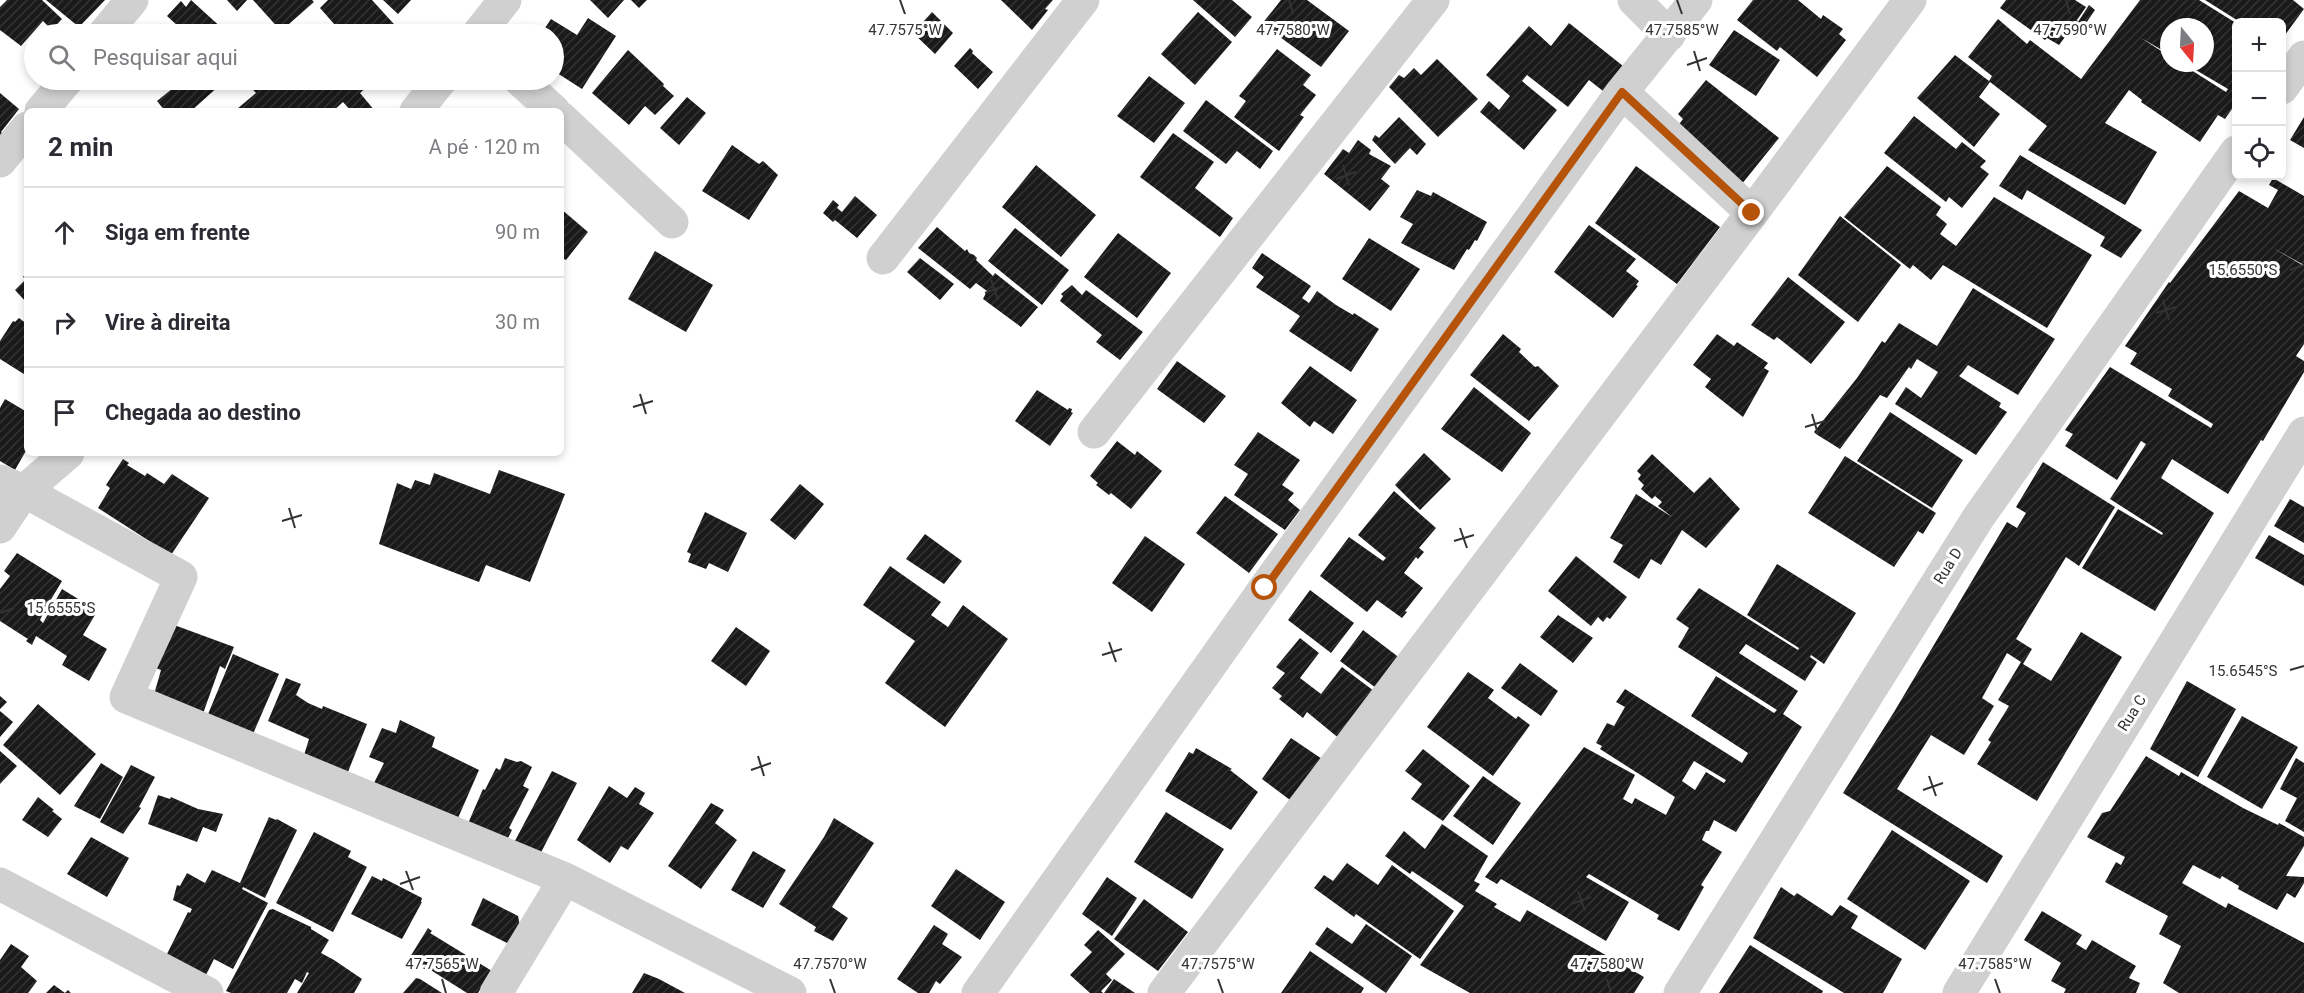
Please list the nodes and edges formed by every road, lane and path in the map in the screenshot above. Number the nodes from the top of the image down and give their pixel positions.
1 (132, 0) edge
2 (506, 0) edge
3 (1083, 0) edge
4 (1432, 0) edge
5 (1634, 0) edge
6 (1696, 0) edge
7 (1910, 0) edge
8 (112, 24) edge
9 (486, 24) edge
10 (1669, 35) junction
11 (2304, 57) edge
12 (2286, 82) edge
13 (59, 90) edge
14 (433, 90) edge
15 (531, 90) edge
16 (1622, 92) junction
17 (44, 108) edge
18 (418, 108) edge
19 (551, 108) edge
20 (564, 121) edge
21 (24, 132) edge
22 (2232, 158) edge
23 (0, 161) edge
24 (1752, 213) junction
25 (672, 222) dead end
26 (883, 258) dead end
27 (1094, 432) dead end
28 (2304, 433) edge
29 (63, 456) edge
30 (12, 486) edge
31 (0, 527) edge
32 (565, 879) junction
33 (0, 884) edge
34 (207, 993) edge
35 (496, 993) edge
36 (790, 993) edge
37 (978, 993) edge
38 (1164, 993) edge
39 (1680, 993) edge
40 (1959, 993) edge

1 - 8 street
2 - 9 street
3 - 26 street
4 - 27 street
5 - 10 street
6 - 10 street
7 - 24 street
10 - 16 street
11 - 12 street
13 - 17 street
14 - 18 street
15 - 19 street
16 - 24 street
16 - 37 street
20 - 25 street
21 - 23 street
22 - 39 street, Rua D
24 - 38 street
28 - 40 street, Rua C
29 - 30 street
30 - 31 street
30 - 32 street
32 - 35 street
32 - 36 street
33 - 34 street

